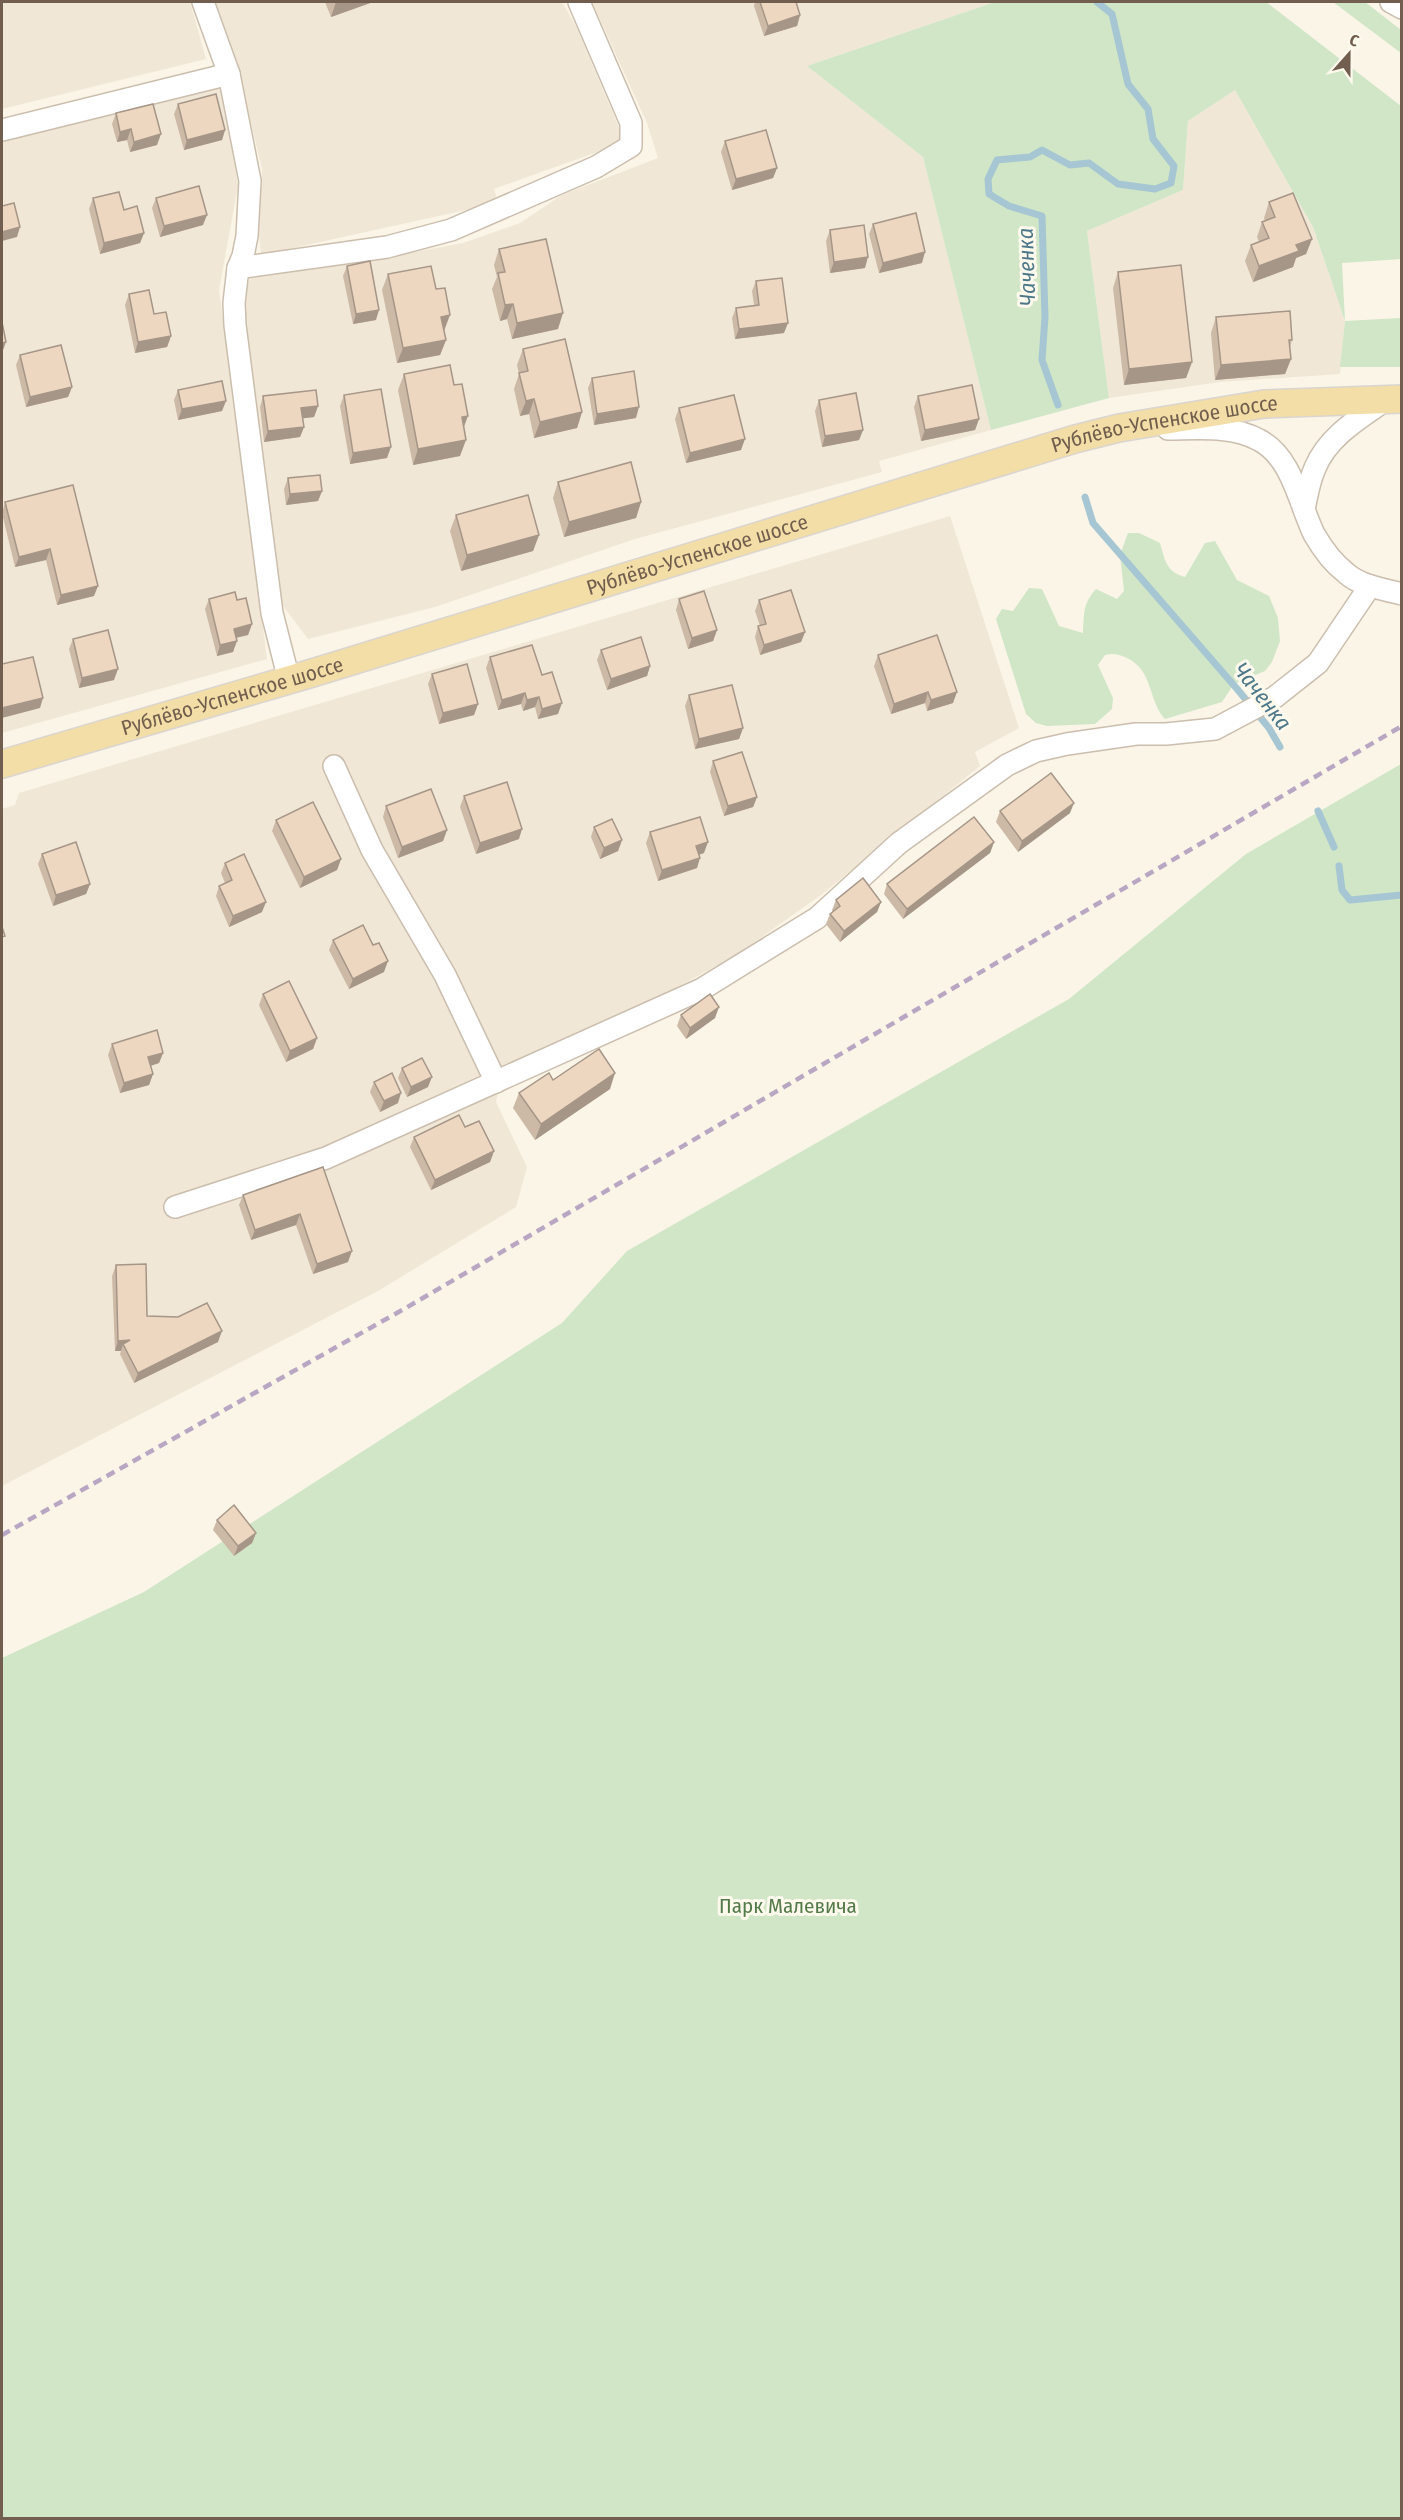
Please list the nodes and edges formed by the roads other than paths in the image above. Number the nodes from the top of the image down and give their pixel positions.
1 (203, 2) edge
2 (579, 2) edge
3 (1391, 2) edge
4 (1401, 8) edge
5 (230, 74) junction
6 (2, 130) edge
7 (238, 268) junction
8 (1394, 399) edge
9 (1119, 428) junction
10 (1304, 509) junction
11 (1370, 586) junction
12 (1401, 594) edge
13 (289, 680) junction
14 (2, 764) edge
15 (334, 766) dead end
16 (496, 1082) junction
17 (175, 1207) dead end

1 - 5 street
2 - 7 street
3 - 4 street
5 - 6 street
5 - 7 street
7 - 13 street
8 - 9 main road, Рублёво-Успенское шоссе
8 - 10 street
9 - 10 street
9 - 13 main road, Рублёво-Успенское шоссе
10 - 11 street
11 - 12 street
11 - 16 street
13 - 14 main road, Рублёво-Успенское шоссе
15 - 16 street
16 - 17 street

